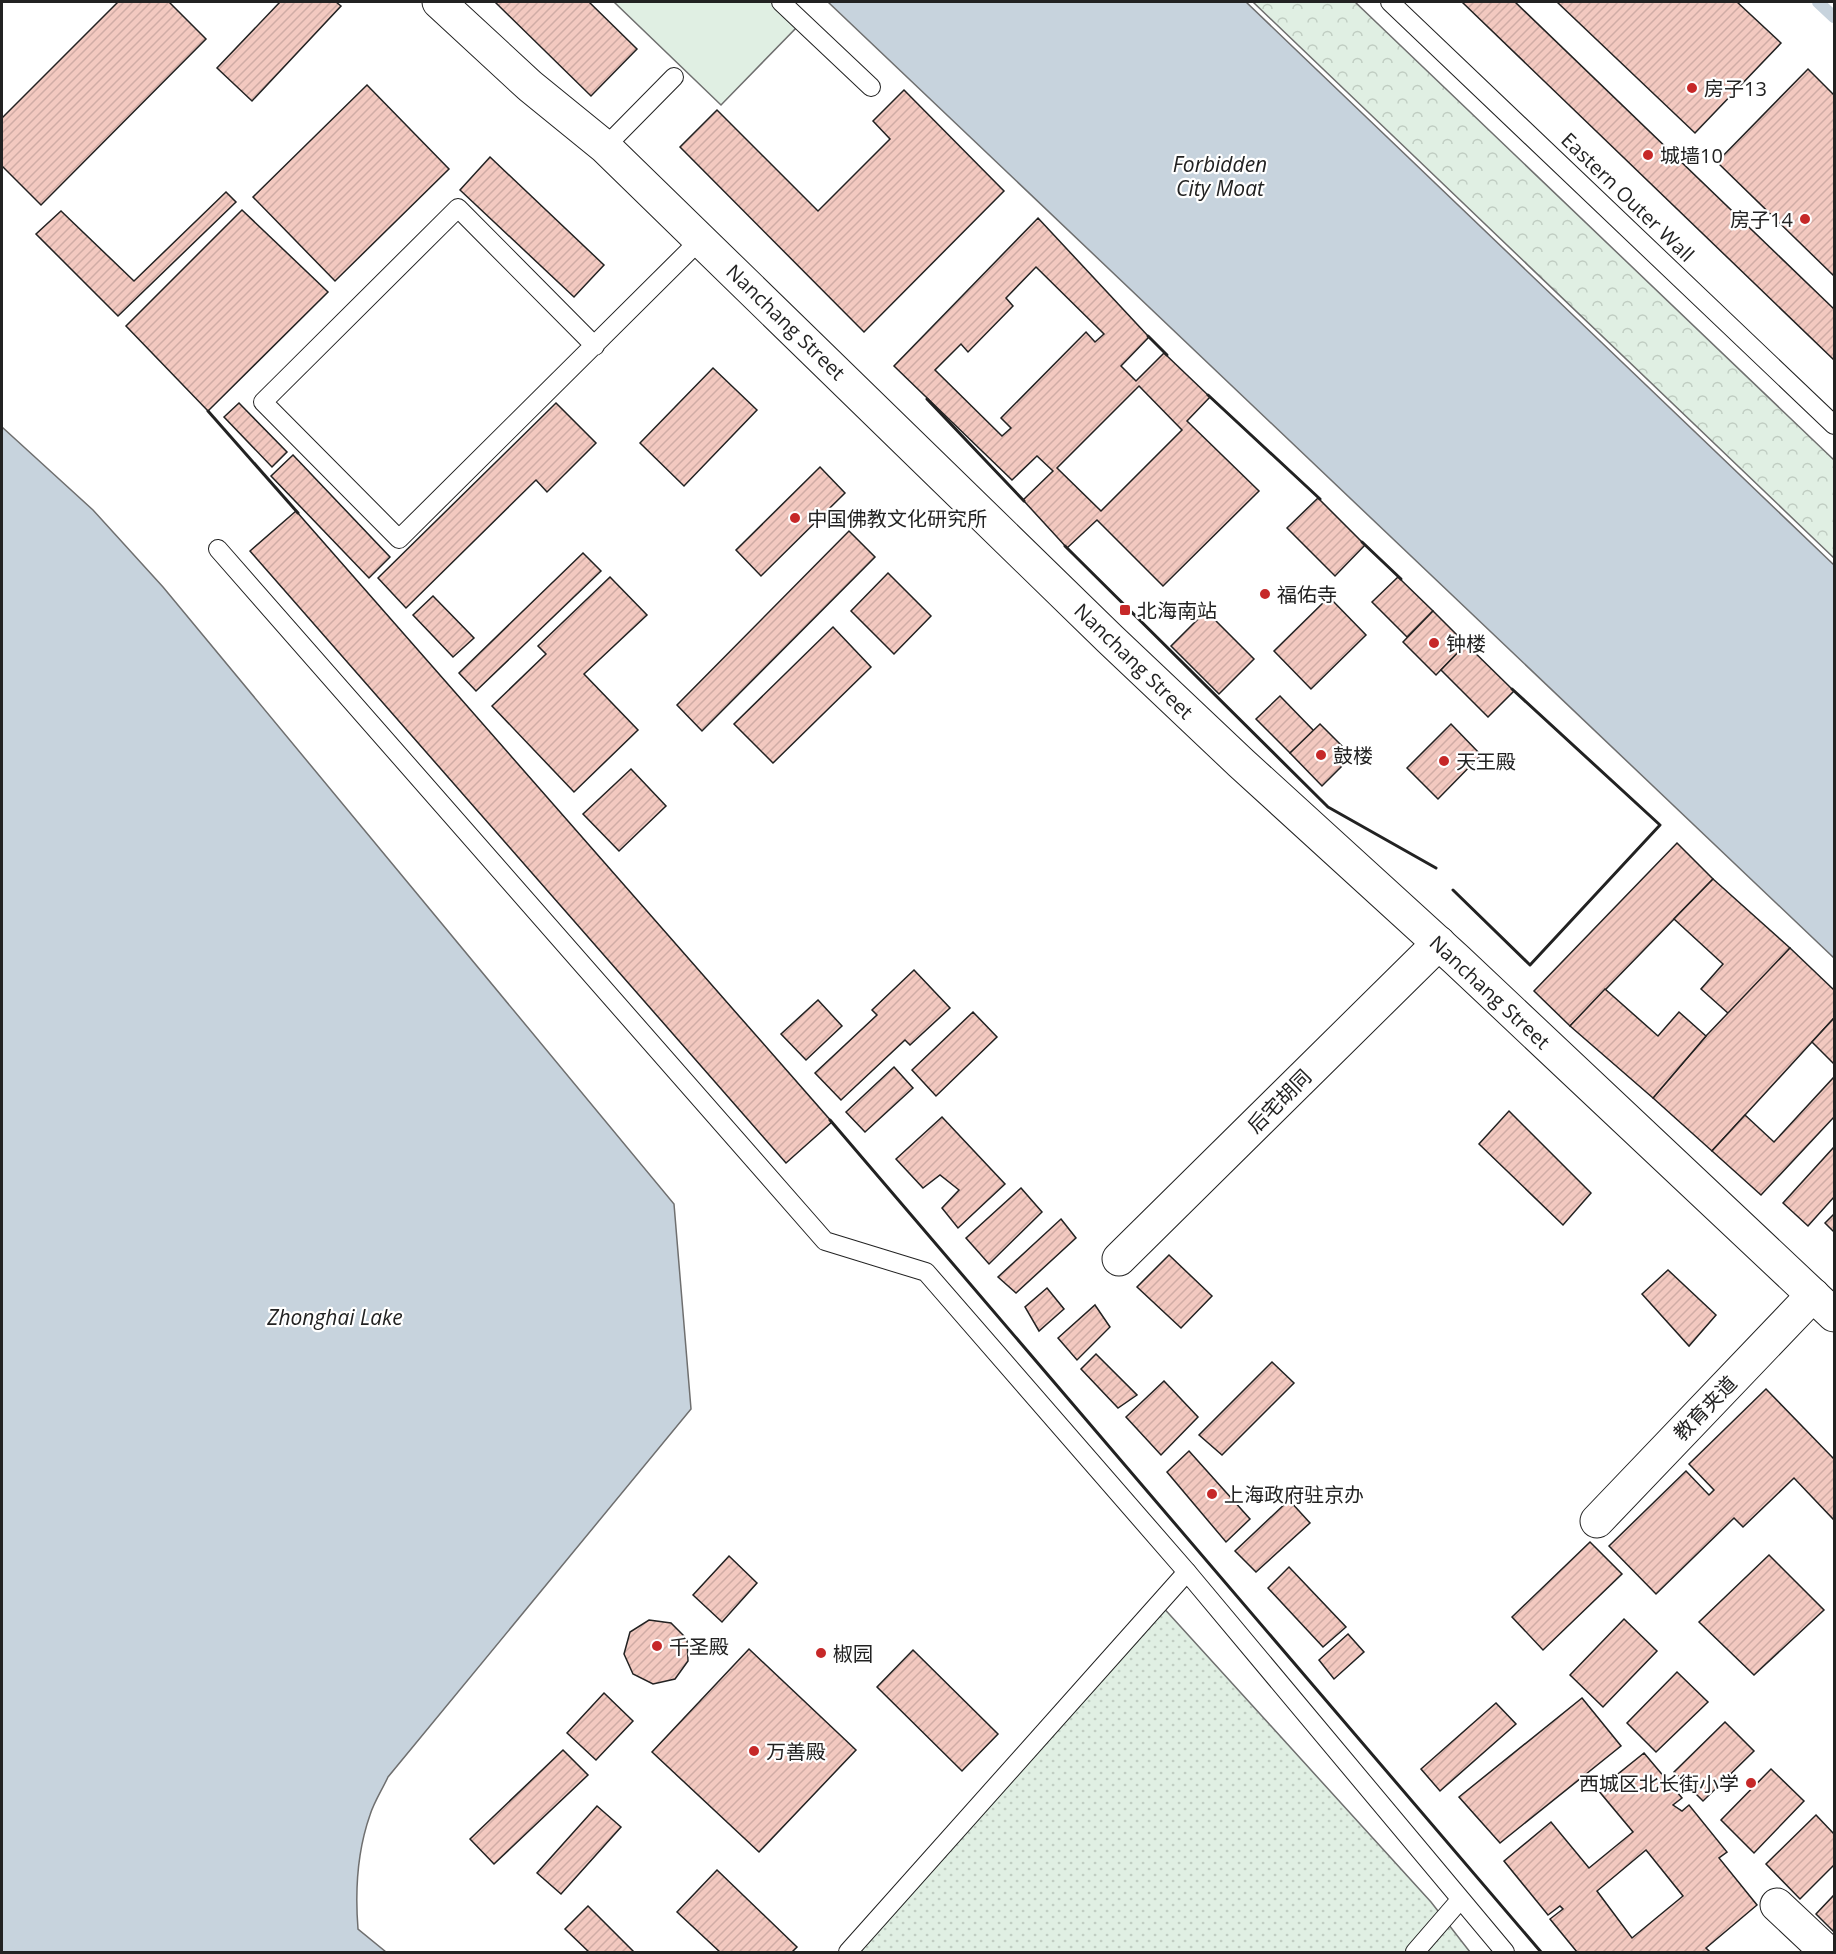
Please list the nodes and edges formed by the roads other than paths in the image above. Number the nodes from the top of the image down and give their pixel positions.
1 (439, 2) edge
2 (782, 2) edge
3 (1390, 2) edge
4 (674, 76) dead end
5 (871, 87) dead end
6 (605, 147) junction
7 (701, 239) junction
8 (595, 346) junction
9 (1834, 425) edge
10 (218, 549) dead end
11 (1439, 943) junction
12 (1119, 1259) dead end
13 (1824, 1305) edge
14 (1597, 1521) dead end
15 (1187, 1572) junction
16 (1460, 1900) junction
17 (1778, 1905) dead end
18 (848, 1953) edge
19 (1415, 1953) edge
20 (1505, 1953) edge
21 (1827, 1953) edge

1 - 6 street, Nanchang Street
2 - 5 lane
3 - 9 lane, Eastern Outer Wall
4 - 6 lane
6 - 7 street, Nanchang Street
7 - 8 lane
7 - 11 street, Nanchang Street
8 - 8 lane
10 - 15 lane
11 - 12 street, 后宅胡同
11 - 13 street, Nanchang Street
13 - 14 street, 教育夹道
15 - 16 lane
15 - 18 lane
16 - 19 lane
16 - 20 lane
17 - 21 street

